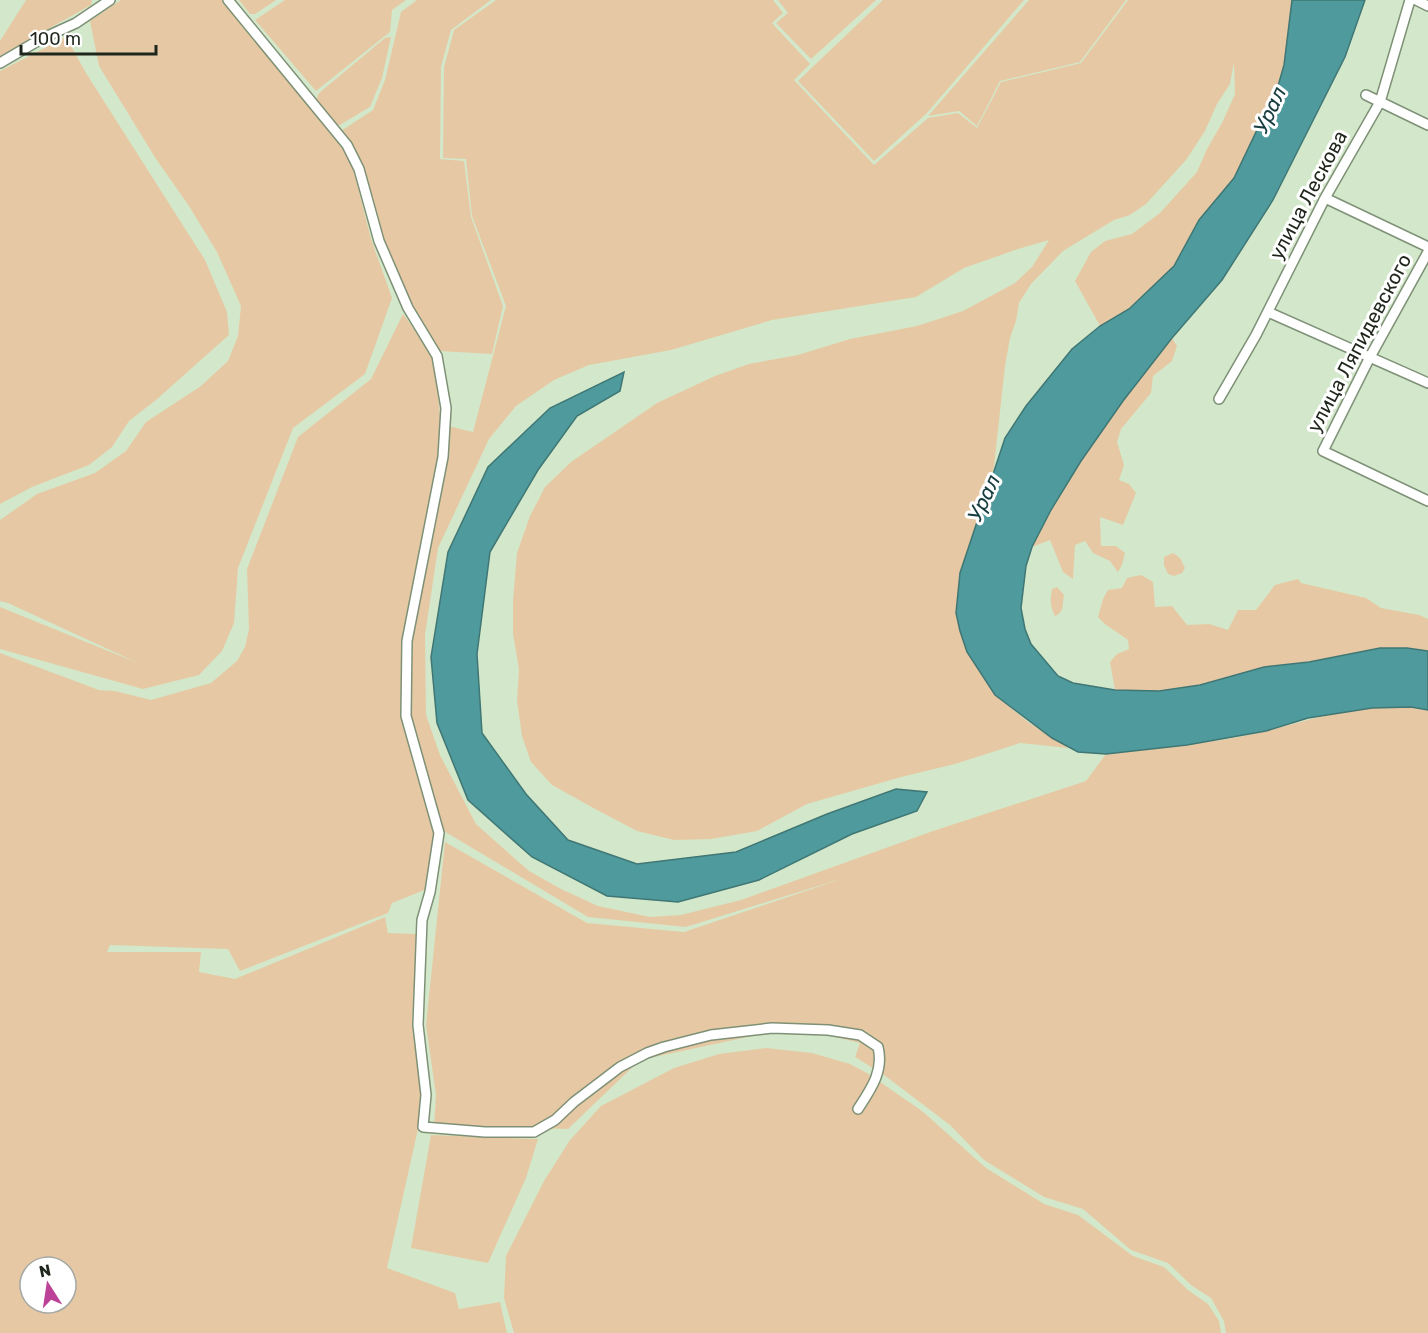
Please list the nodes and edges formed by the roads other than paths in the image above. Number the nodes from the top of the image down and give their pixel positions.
1 (110, 0) edge
2 (228, 0) edge
3 (1410, 0) edge
4 (1416, 0) edge
5 (1428, 6) edge
6 (0, 63) edge
7 (1366, 95) dead end
8 (1380, 102) junction
9 (1428, 125) edge
10 (1324, 198) junction
11 (1428, 247) edge
12 (1428, 252) edge
13 (1268, 312) junction
14 (1370, 357) junction
15 (1428, 382) edge
16 (1219, 399) dead end
17 (1428, 501) edge
18 (858, 1109) dead end

1 - 6 street
2 - 18 street
3 - 8 street, улица Лескова
4 - 5 street
7 - 8 street
8 - 9 street
8 - 10 street, улица Лескова
10 - 11 street
10 - 13 street, улица Лескова
12 - 14 street, улица Ляпидевского
13 - 14 street
13 - 16 street, улица Лескова
14 - 15 street
14 - 17 street, улица Ляпидевского

